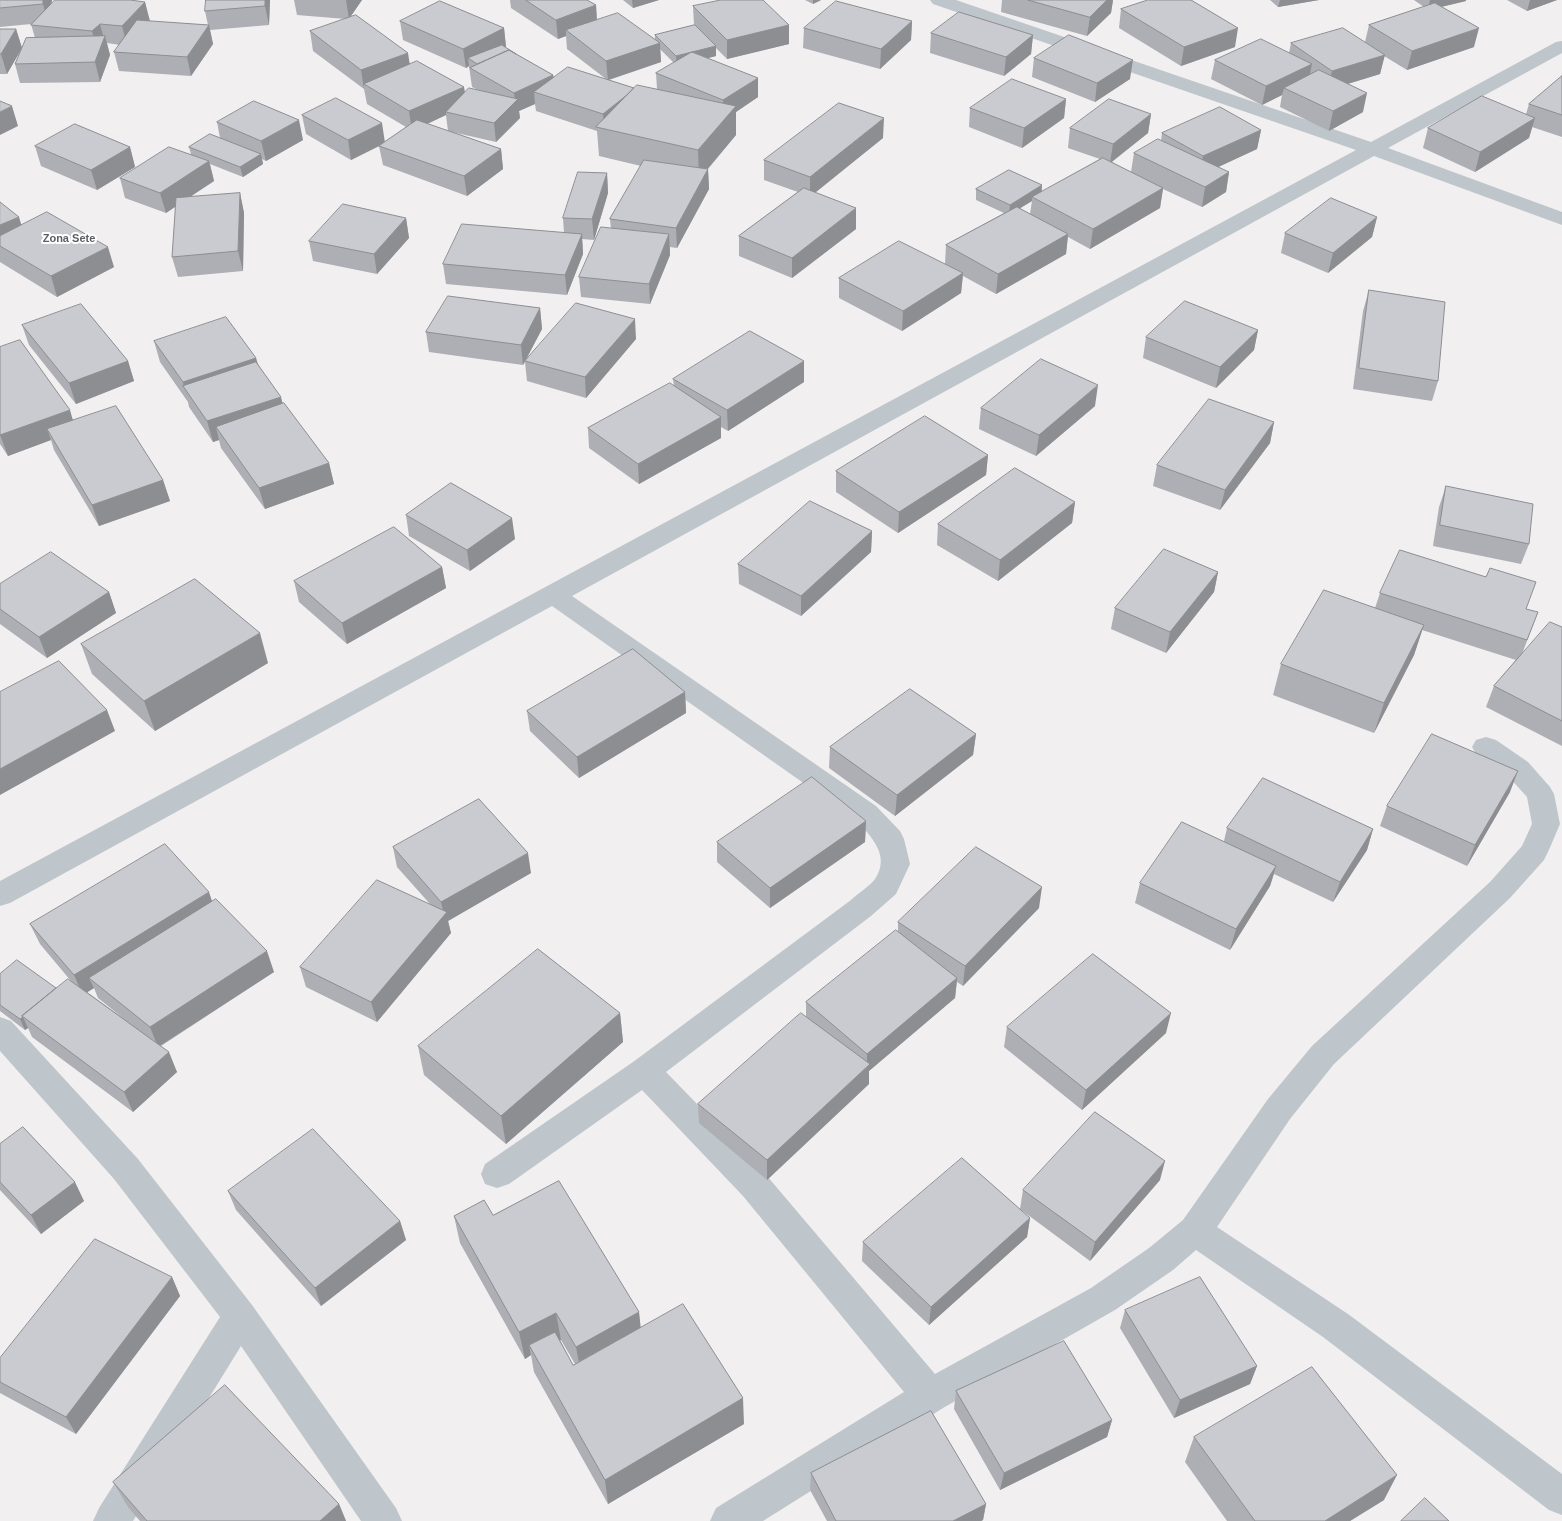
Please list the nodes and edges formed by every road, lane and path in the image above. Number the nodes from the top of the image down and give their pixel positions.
1 (939, 0) edge
2 (1562, 46) edge
3 (1372, 150) junction
4 (1562, 219) edge
5 (552, 594) junction
6 (1486, 747) dead end
7 (0, 895) edge
8 (0, 1030) edge
9 (644, 1071) junction
10 (496, 1174) dead end
11 (1195, 1231) junction
12 (240, 1316) junction
13 (930, 1396) junction
14 (1562, 1496) edge
15 (112, 1521) edge
16 (384, 1521) edge
17 (729, 1521) edge

1 - 3 street
2 - 3 street
3 - 4 street
3 - 5 street
5 - 7 street
5 - 9 street
6 - 11 street
8 - 12 street
9 - 10 street
9 - 13 street
11 - 13 street
11 - 14 street
12 - 15 street
12 - 16 street
13 - 17 street

